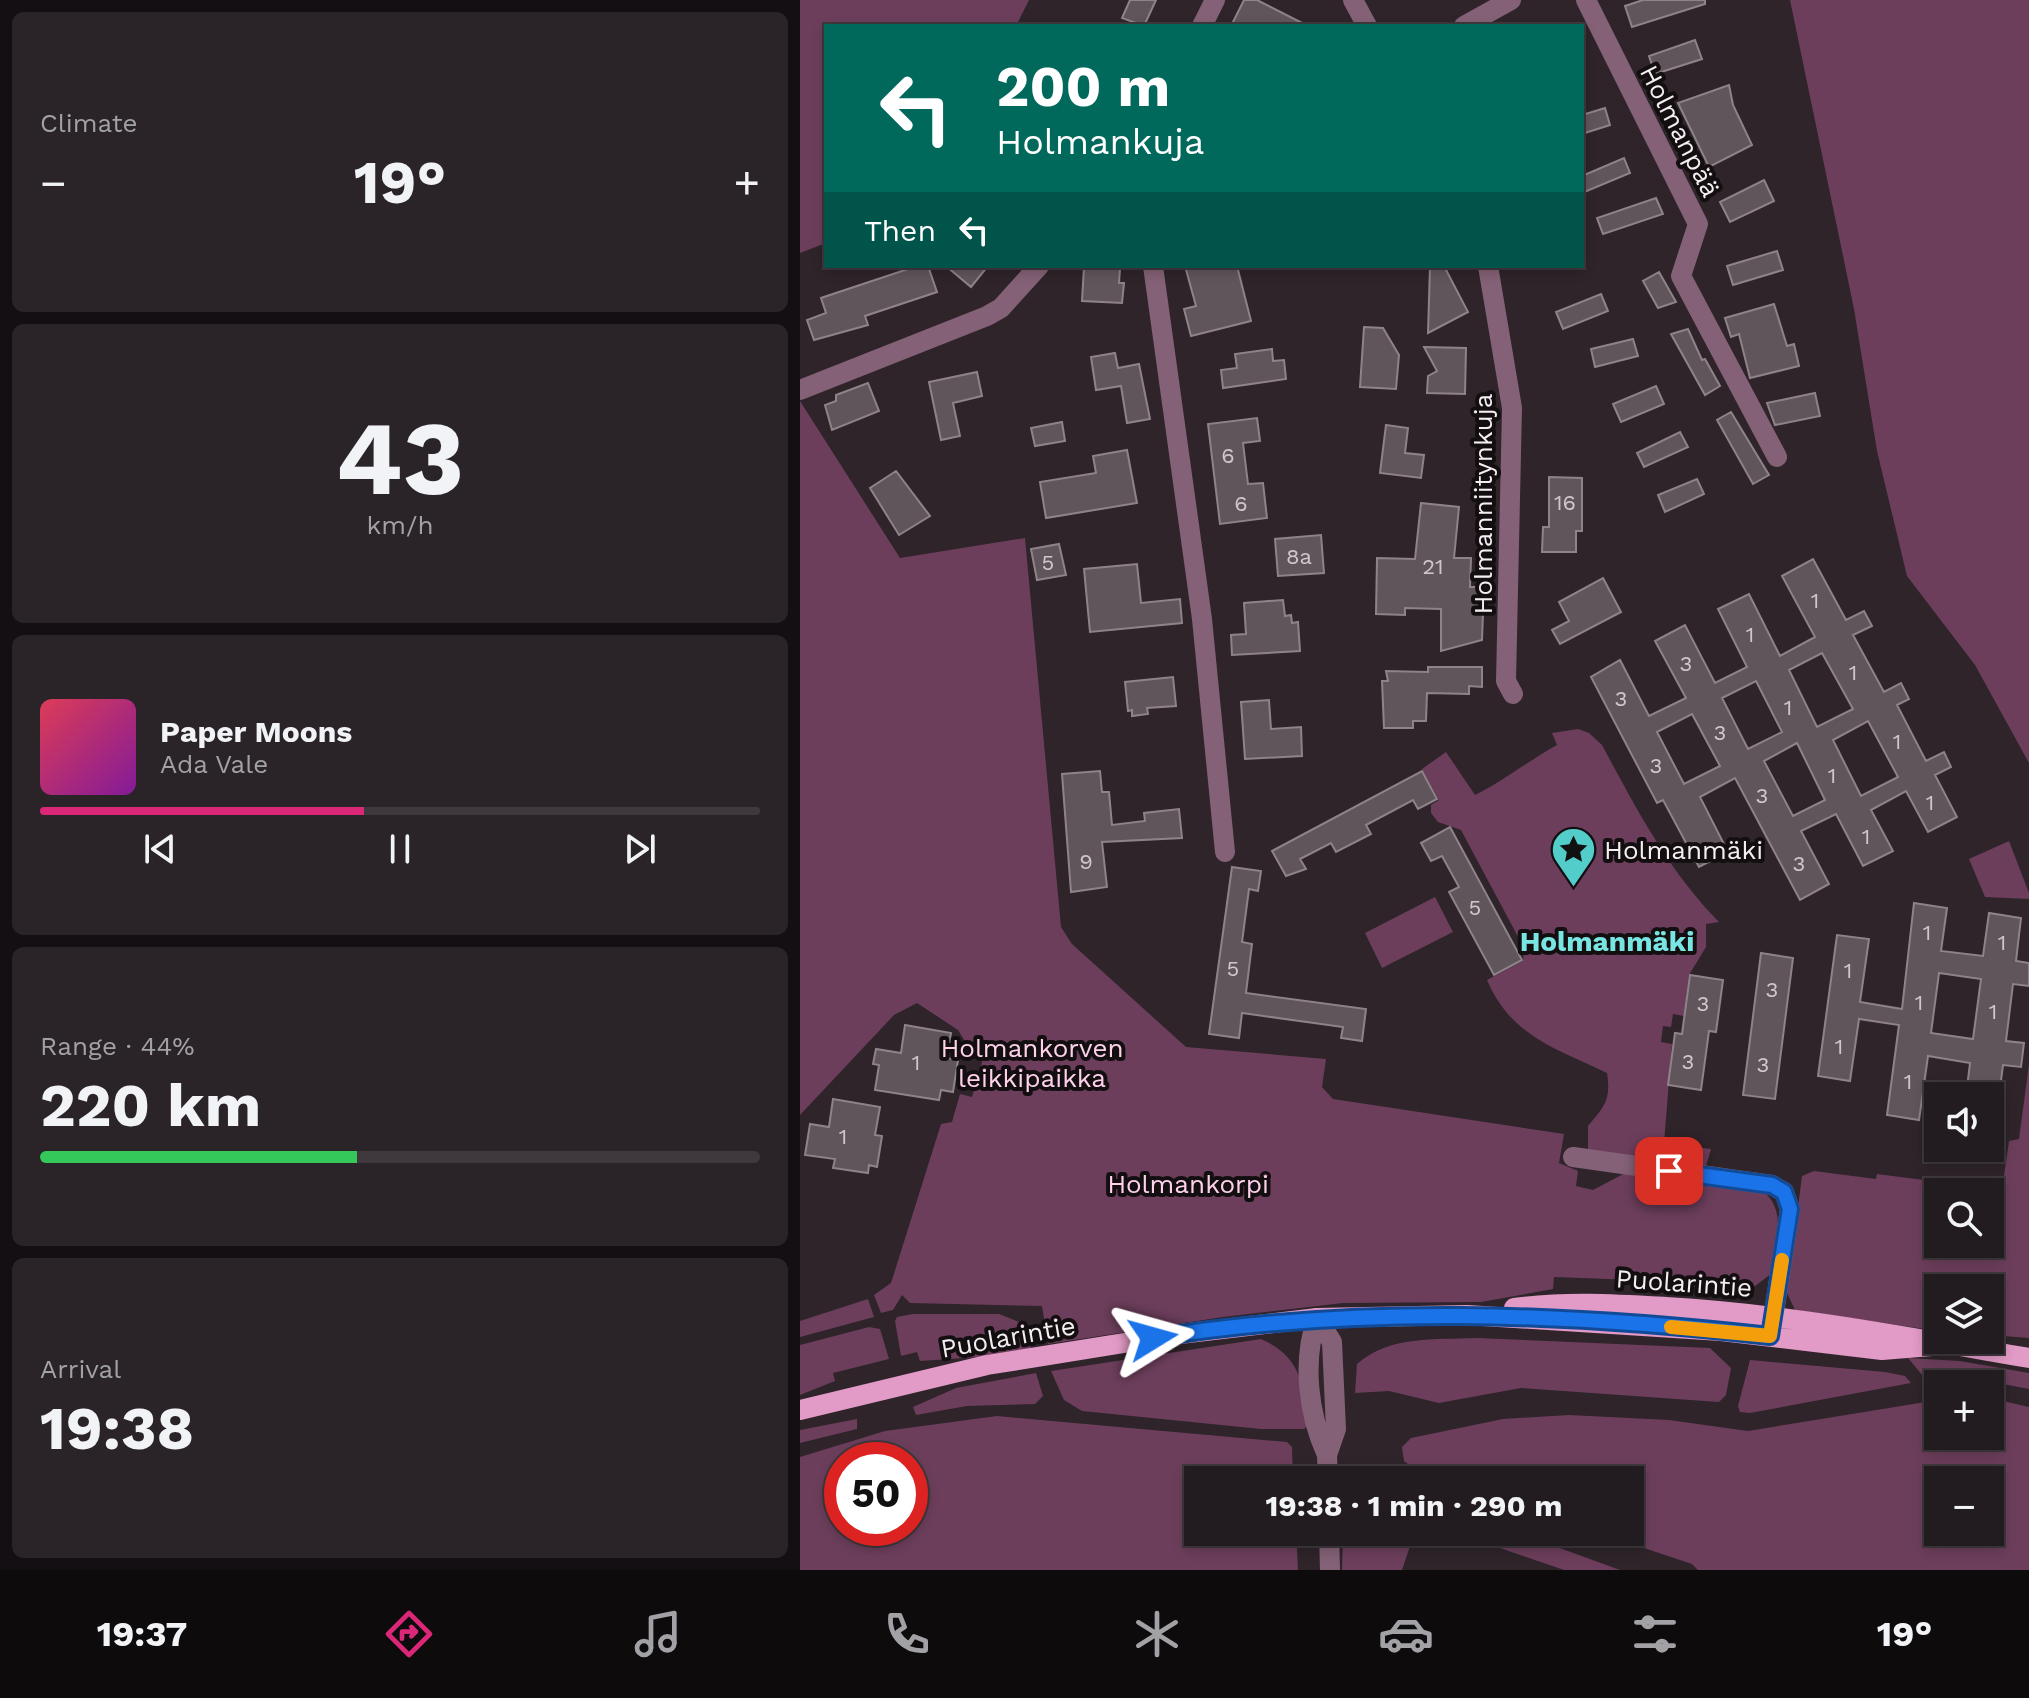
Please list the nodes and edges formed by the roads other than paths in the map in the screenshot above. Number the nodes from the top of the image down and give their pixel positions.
1 (1215, 0) edge
2 (1353, 0) edge
3 (1511, 0) edge
4 (1586, 0) edge
5 (1203, 24) edge
6 (1366, 24) edge
7 (1468, 24) edge
8 (1037, 268) edge
9 (1153, 268) edge
10 (1488, 268) edge
11 (800, 390) edge
12 (1777, 457) dead end
13 (1513, 694) dead end
14 (1225, 852) dead end
15 (1573, 1157) dead end
16 (1317, 1318) junction
17 (1771, 1326) junction
18 (2029, 1358) edge
19 (800, 1410) edge
20 (1327, 1466) edge
21 (1329, 1546) edge
22 (1330, 1570) edge

1 - 5 street
2 - 6 street
3 - 7 street
4 - 12 street, Holmanpää
8 - 11 street
9 - 14 street
10 - 13 street, Holmanniitynkuja
15 - 17 street
16 - 17 main road, Puolarintie
16 - 19 main road, Puolarintie
16 - 20 street
17 - 18 main road, Puolarintie
21 - 22 street

